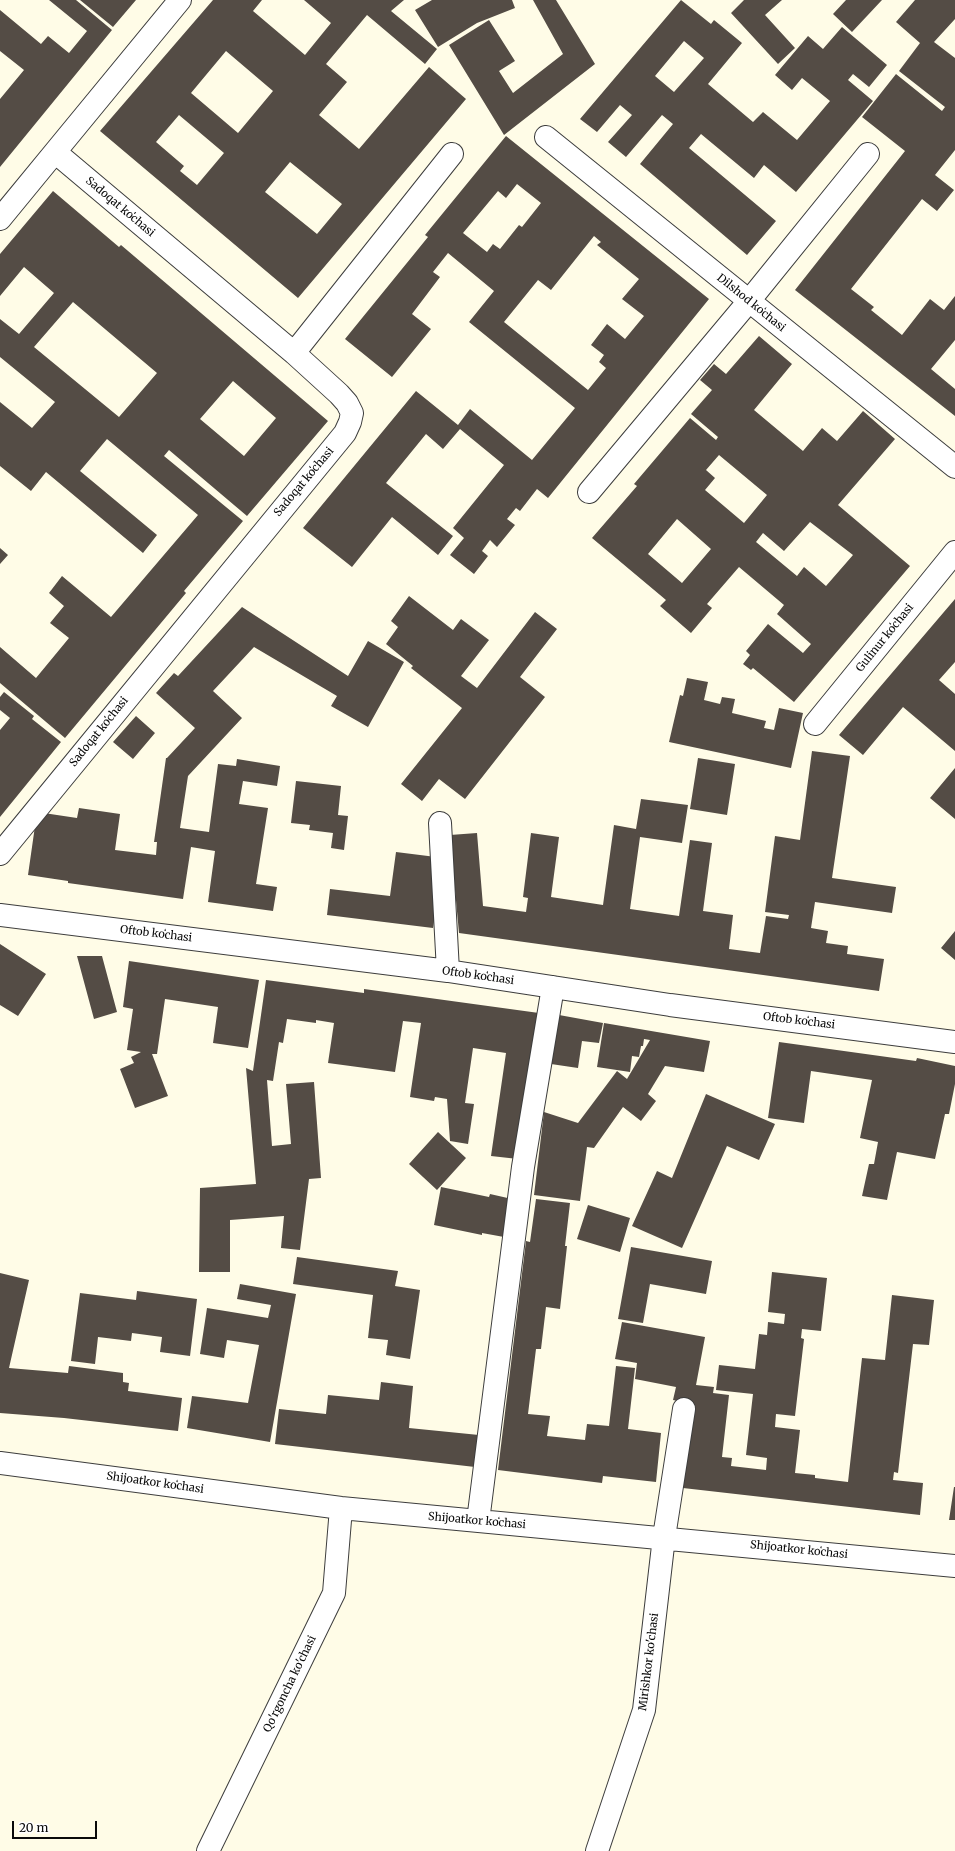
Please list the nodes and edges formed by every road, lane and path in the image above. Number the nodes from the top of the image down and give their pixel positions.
1 (180, 0) edge
2 (546, 137) dead end
3 (55, 152) junction
4 (452, 154) dead end
5 (868, 154) dead end
6 (0, 219) edge
7 (749, 301) junction
8 (294, 353) junction
9 (955, 467) edge
10 (589, 492) dead end
11 (955, 552) edge
12 (815, 724) dead end
13 (440, 823) dead end
14 (0, 854) edge
15 (0, 915) edge
16 (448, 971) junction
17 (554, 987) junction
18 (955, 1042) edge
19 (684, 1409) dead end
20 (0, 1463) edge
21 (341, 1508) junction
22 (478, 1521) junction
23 (664, 1537) junction
24 (955, 1566) edge
25 (208, 1851) edge
26 (597, 1851) edge

1 - 3 street
2 - 7 street, Dilshod koʻchasi
3 - 6 street
3 - 8 street, Sadoqat koʻchasi
4 - 8 street
5 - 7 street
7 - 9 street, Dilshod koʻchasi
7 - 10 street
8 - 14 street, Sadoqat koʻchasi
11 - 12 street, Gulinur koʻchasi
13 - 16 street
15 - 16 street, Oftob koʻchasi
16 - 17 street, Oftob koʻchasi
17 - 18 street, Oftob koʻchasi
17 - 22 street
19 - 23 street, Mirishkor ko'chasi
20 - 21 street, Shijoatkor koʻchasi
21 - 22 street, Shijoatkor koʻchasi
21 - 25 street, Qo'rgoncha ko'chasi
22 - 23 street, Shijoatkor koʻchasi
23 - 24 street, Shijoatkor koʻchasi
23 - 26 street, Mirishkor ko'chasi

